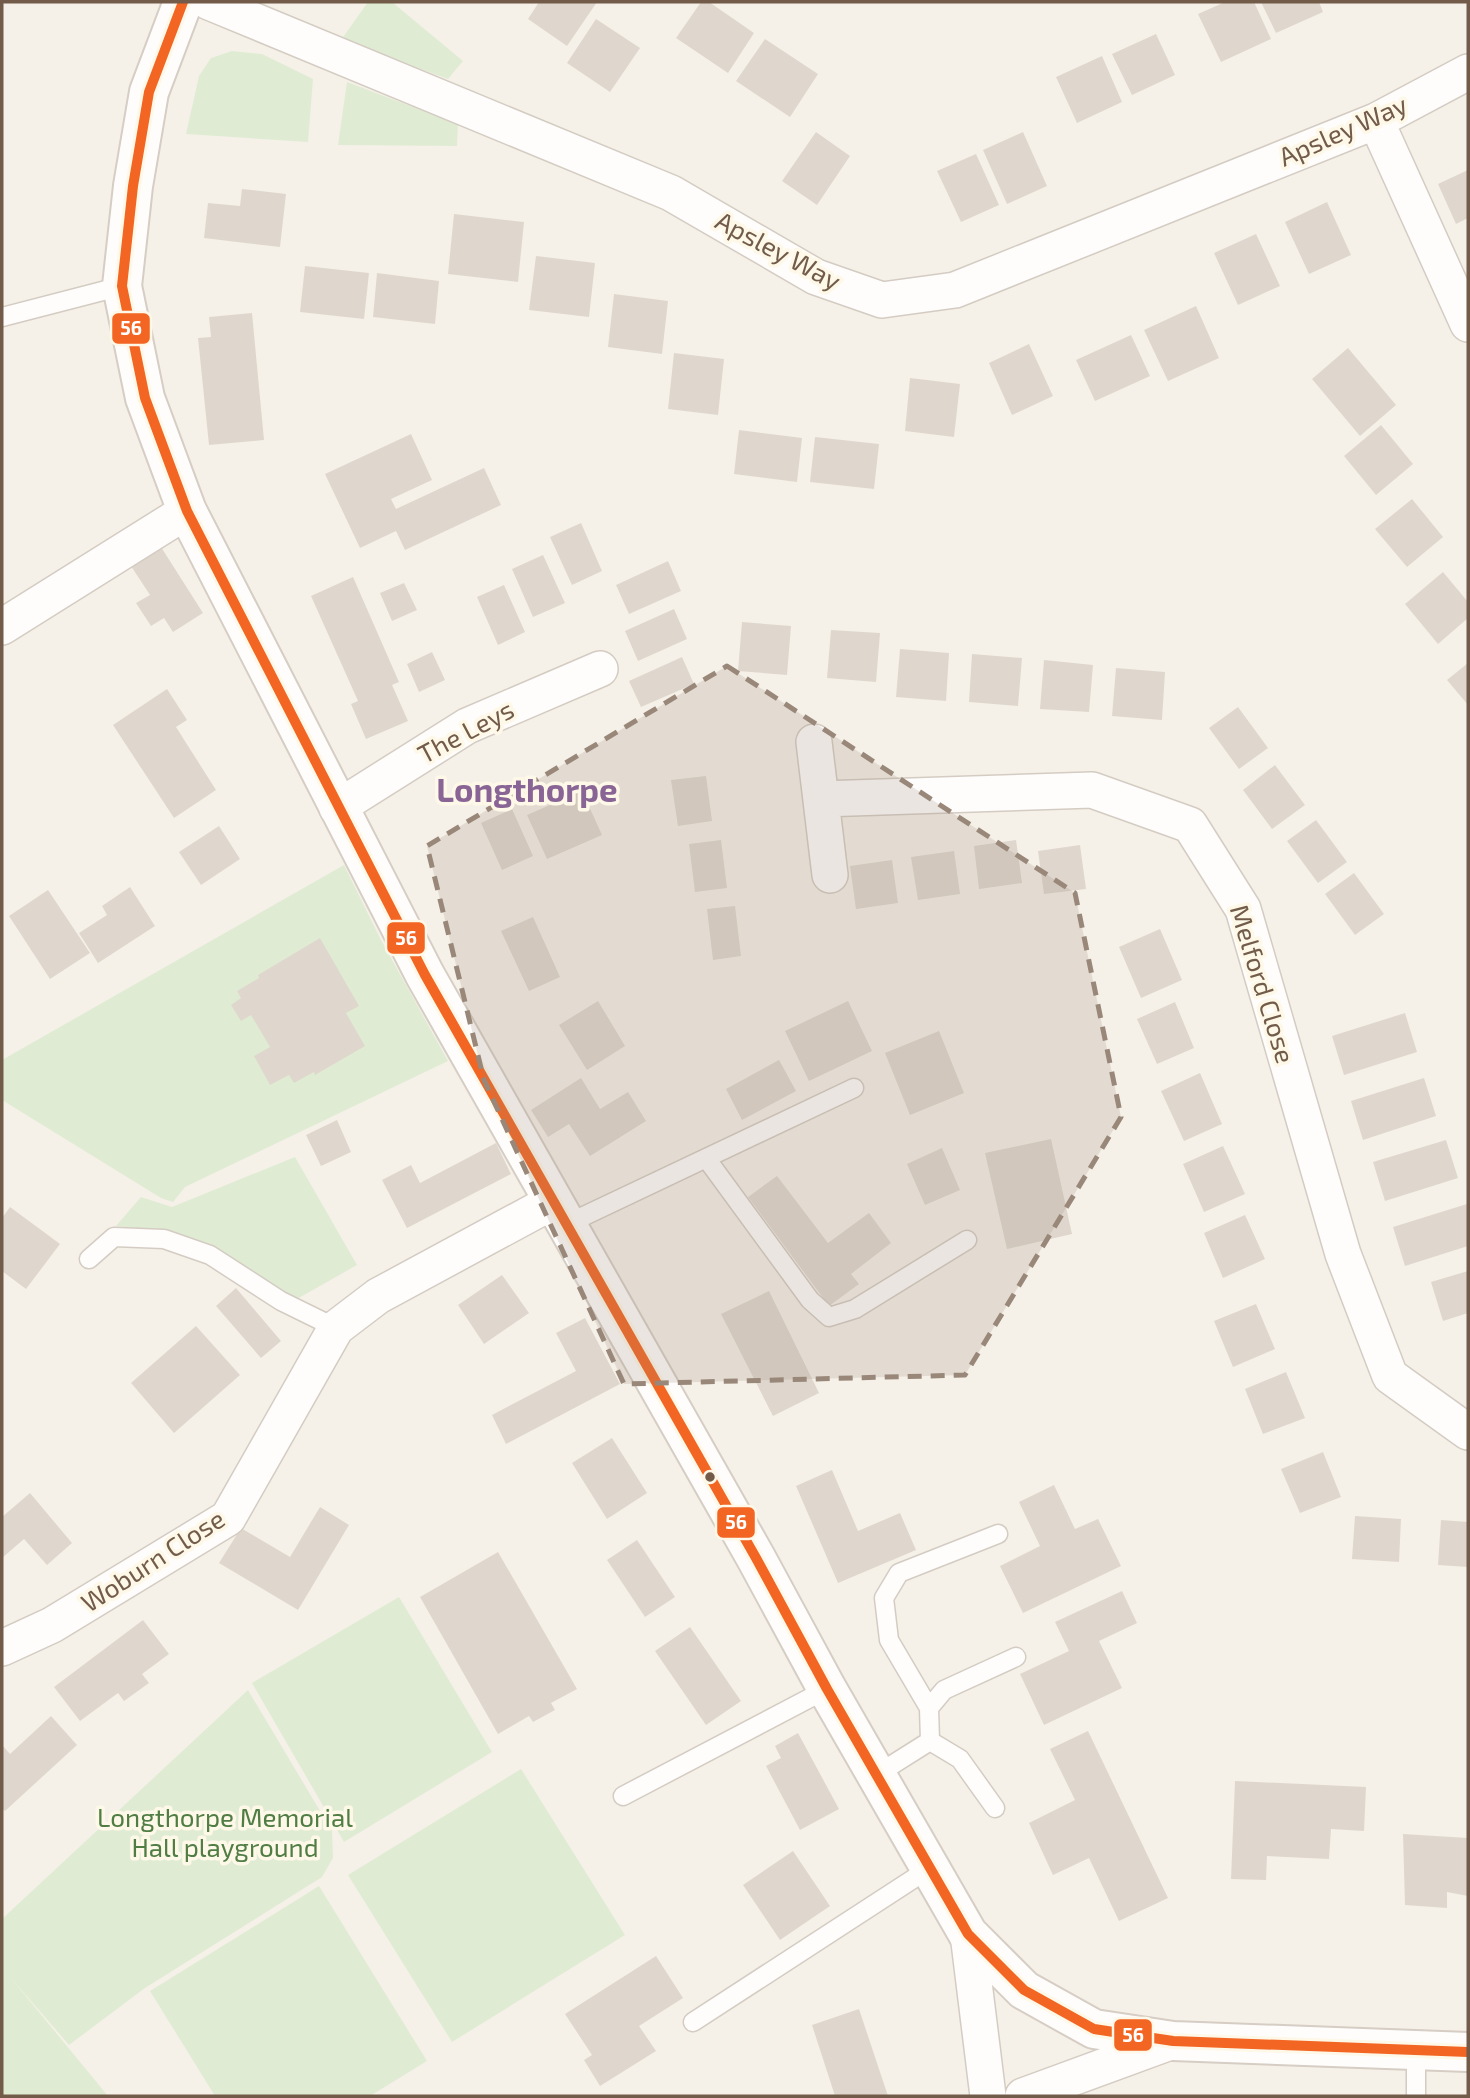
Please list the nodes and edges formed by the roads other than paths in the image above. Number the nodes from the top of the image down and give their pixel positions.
1 (183, 2) edge
2 (209, 2) edge
3 (1468, 72) edge
4 (1376, 121) junction
5 (122, 286) junction
6 (2, 317) edge
7 (1468, 324) edge
8 (187, 512) junction
9 (2, 627) edge
10 (600, 668) dead end
11 (814, 742) dead end
12 (821, 799) junction
13 (337, 808) junction
14 (830, 875) dead end
15 (854, 1088) dead end
16 (706, 1158) junction
17 (559, 1213) junction
18 (967, 1240) dead end
19 (89, 1259) dead end
20 (336, 1328) junction
21 (1468, 1432) edge
22 (998, 1534) dead end
23 (2, 1648) edge
24 (1016, 1657) dead end
25 (827, 1689) junction
26 (929, 1708) junction
27 (930, 1741) junction
28 (876, 1775) junction
29 (623, 1797) dead end
30 (995, 1808) dead end
31 (930, 1868) junction
32 (968, 1934) junction
33 (692, 2022) dead end
34 (1173, 2041) junction
35 (1416, 2050) junction
36 (1468, 2052) edge
37 (988, 2096) edge
38 (1023, 2096) edge
39 (1416, 2096) edge

1 - 5 street
2 - 4 street, Apsley Way
3 - 4 street, Apsley Way
4 - 7 street
5 - 6 lane
5 - 8 street
8 - 9 street
8 - 13 street
10 - 13 street, The Leys
11 - 12 street
12 - 14 street
12 - 21 street, Melford Close
13 - 17 street
15 - 16 lane
16 - 17 lane
16 - 18 lane
17 - 20 street, Woburn Close
17 - 25 street
19 - 20 lane
20 - 23 street, Woburn Close
22 - 26 lane
24 - 26 lane
25 - 28 street
25 - 29 lane
26 - 27 lane
27 - 28 lane
27 - 30 lane
28 - 31 street
31 - 32 street
31 - 33 lane
32 - 34 street
32 - 37 street
34 - 35 street
34 - 38 street
35 - 36 street
35 - 39 lane

